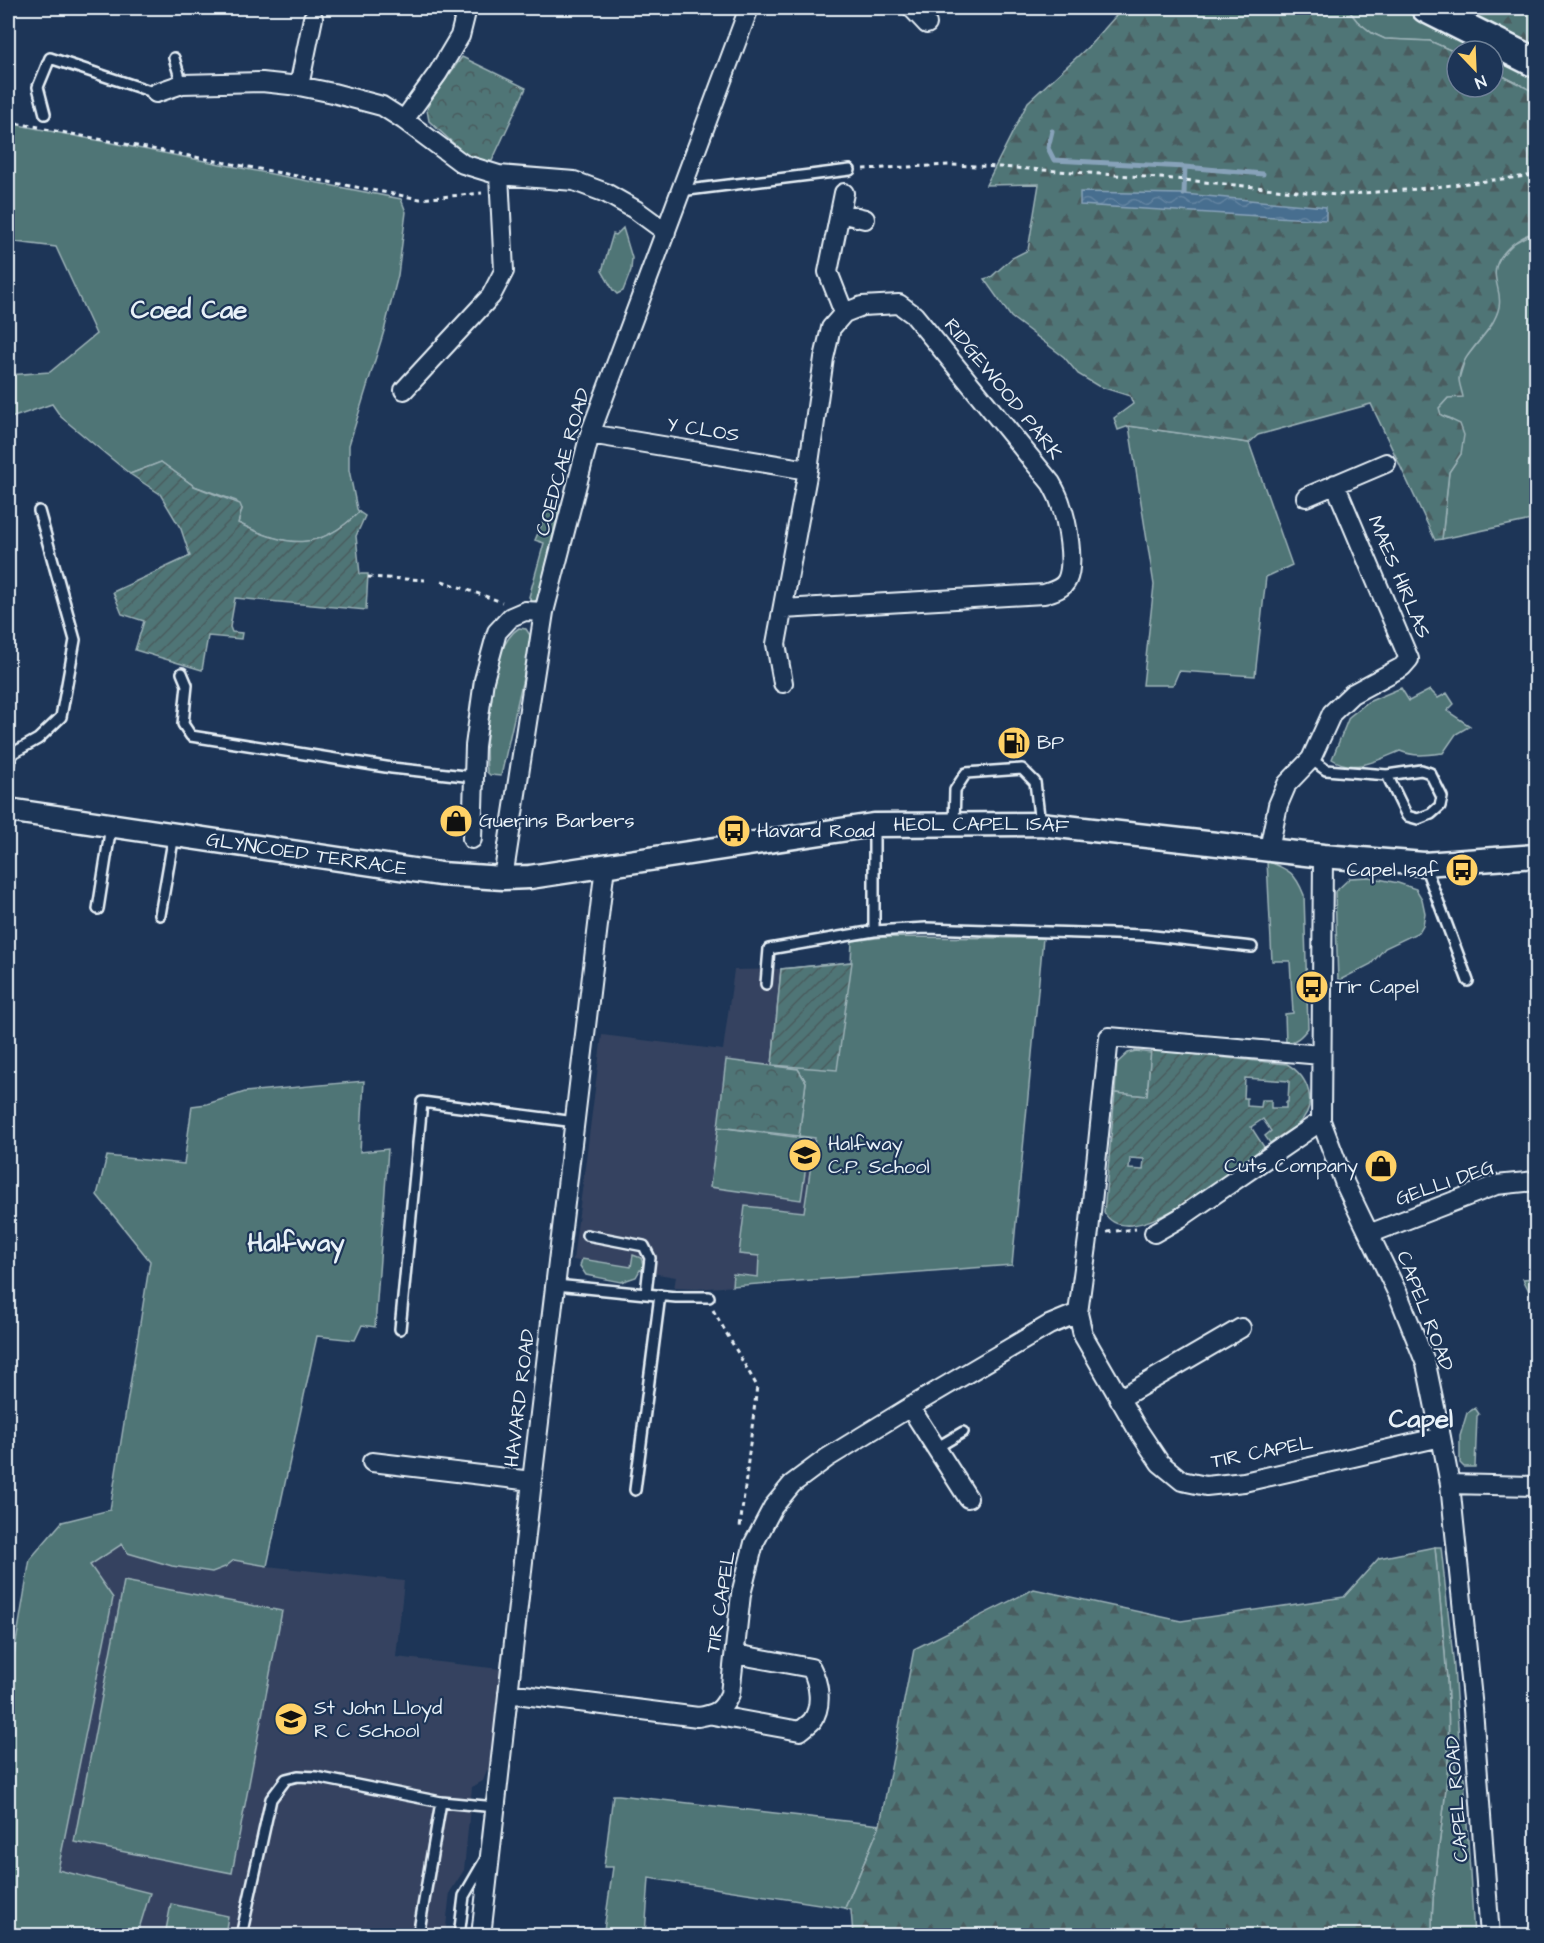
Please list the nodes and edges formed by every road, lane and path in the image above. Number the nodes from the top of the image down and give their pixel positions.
1 (467, 8) edge
2 (749, 8) edge
3 (912, 8) edge
4 (1426, 8) edge
5 (313, 18) dead end
6 (927, 24) dead end
7 (174, 58) dead end
8 (1536, 63) edge
9 (182, 84) junction
10 (299, 86) junction
11 (156, 93) joint
12 (45, 114) dead end
13 (404, 120) junction
14 (8, 122) edge
15 (850, 170) joint
16 (1536, 175) edge
17 (499, 183) junction
18 (681, 191) junction
19 (844, 194) dead end
20 (840, 213) junction
21 (865, 219) dead end
22 (666, 232) junction
23 (844, 313) junction
24 (404, 390) dead end
25 (590, 434) junction
26 (1386, 463) dead end
27 (808, 470) junction
28 (1335, 484) junction
29 (1306, 497) dead end
30 (39, 511) dead end
31 (368, 577) dead end
32 (425, 580) dead end
33 (442, 581) dead end
34 (783, 609) junction
35 (525, 610) junction
36 (544, 612) junction
37 (182, 673) dead end
38 (783, 683) dead end
39 (1311, 759) junction
40 (8, 765) edge
41 (1386, 775) junction
42 (481, 778) junction
43 (8, 810) edge
44 (954, 824) junction
45 (1040, 824) junction
46 (874, 825) junction
47 (111, 826) junction
48 (174, 835) junction
49 (472, 839) dead end
50 (1269, 849) junction
51 (1323, 856) junction
52 (1536, 856) edge
53 (1424, 864) junction
54 (605, 866) junction
55 (503, 878) junction
56 (98, 909) dead end
57 (160, 915) dead end
58 (874, 931) junction
59 (1252, 947) dead end
60 (1468, 981) dead end
61 (766, 984) dead end
62 (1321, 1055) junction
63 (1321, 1121) junction
64 (575, 1122) junction
65 (1536, 1181) edge
66 (1089, 1231) junction
67 (1148, 1231) joint
68 (1370, 1234) junction
69 (587, 1235) dead end
70 (556, 1285) junction
71 (646, 1293) junction
72 (660, 1295) junction
73 (710, 1301) joint
74 (1078, 1313) junction
75 (1241, 1328) dead end
76 (400, 1329) dead end
77 (1119, 1399) junction
78 (910, 1407) junction
79 (963, 1432) dead end
80 (1441, 1437) junction
81 (936, 1448) junction
82 (372, 1462) dead end
83 (532, 1481) junction
84 (1450, 1484) junction
85 (1536, 1486) edge
86 (635, 1490) dead end
87 (968, 1498) dead end
88 (740, 1537) dead end
89 (735, 1654) junction
90 (508, 1693) junction
91 (713, 1715) junction
92 (441, 1802) junction
93 (496, 1807) junction
94 (491, 1850) junction
95 (241, 1935) edge
96 (418, 1935) edge
97 (459, 1935) edge
98 (481, 1935) edge
99 (1490, 1935) edge

1 - 13 street
2 - 18 street, COEDCAE ROAD
3 - 6 street
4 - 8 main road
5 - 10 street
7 - 9 lane
9 - 10 street
9 - 11 street
10 - 13 street
11 - 12 lane
13 - 17 street
14 - 17 path
15 - 16 path
15 - 18 lane
17 - 22 street
17 - 24 street
18 - 22 street, COEDCAE ROAD
19 - 20 street
20 - 21 street
20 - 23 street
22 - 25 street, COEDCAE ROAD
23 - 27 street
23 - 34 street, RIDGEWOOD PARK
25 - 27 street, Y CLOS
25 - 36 street, COEDCAE ROAD
26 - 28 street
27 - 34 street
28 - 29 street
28 - 39 street, MAES HIRLAS
30 - 40 lane
31 - 32 path
33 - 35 path
34 - 38 street
35 - 36 street
35 - 42 street
36 - 55 street, COEDCAE ROAD
37 - 42 lane
39 - 41 lane
39 - 50 street, MAES HIRLAS
41 - 41 lane
42 - 49 street
43 - 47 street, GLYNCOED TERRACE
44 - 45 street, HEOL CAPEL ISAF
44 - 45 lane
44 - 46 street, HEOL CAPEL ISAF
45 - 50 street, HEOL CAPEL ISAF
46 - 54 street, HEOL CAPEL ISAF
46 - 58 lane
47 - 48 street, GLYNCOED TERRACE
47 - 56 lane
48 - 55 street, GLYNCOED TERRACE
48 - 57 lane
50 - 51 street, HEOL CAPEL ISAF
51 - 53 street, HEOL CAPEL ISAF
51 - 62 street, CAPEL ROAD
52 - 53 street, HEOL CAPEL ISAF
53 - 60 lane
54 - 55 street, GLYNCOED TERRACE
54 - 64 street, HAVARD ROAD
58 - 59 lane
58 - 61 lane
62 - 63 street, CAPEL ROAD
62 - 66 street, TIR CAPEL
63 - 67 street
63 - 68 street, CAPEL ROAD
64 - 70 street, HAVARD ROAD
64 - 76 lane
65 - 68 street, GELLI DEG
66 - 67 path
66 - 74 street, TIR CAPEL
68 - 80 street, CAPEL ROAD
69 - 71 lane
70 - 71 lane
70 - 83 street, HAVARD ROAD
71 - 72 lane
72 - 73 lane
72 - 86 lane
73 - 88 path
74 - 77 street, TIR CAPEL
74 - 78 street, TIR CAPEL
75 - 77 street
77 - 80 street, TIR CAPEL
78 - 81 street
78 - 89 street, TIR CAPEL
79 - 81 lane
80 - 84 street, CAPEL ROAD
81 - 87 street
82 - 83 street
83 - 90 street, HAVARD ROAD
84 - 85 street
84 - 99 street, CAPEL ROAD
89 - 91 street, TIR CAPEL
89 - 91 street
90 - 91 street
90 - 93 street, HAVARD ROAD
92 - 93 lane
92 - 95 lane
92 - 96 lane
93 - 94 street, HAVARD ROAD
94 - 97 lane
94 - 98 street, HAVARD ROAD

